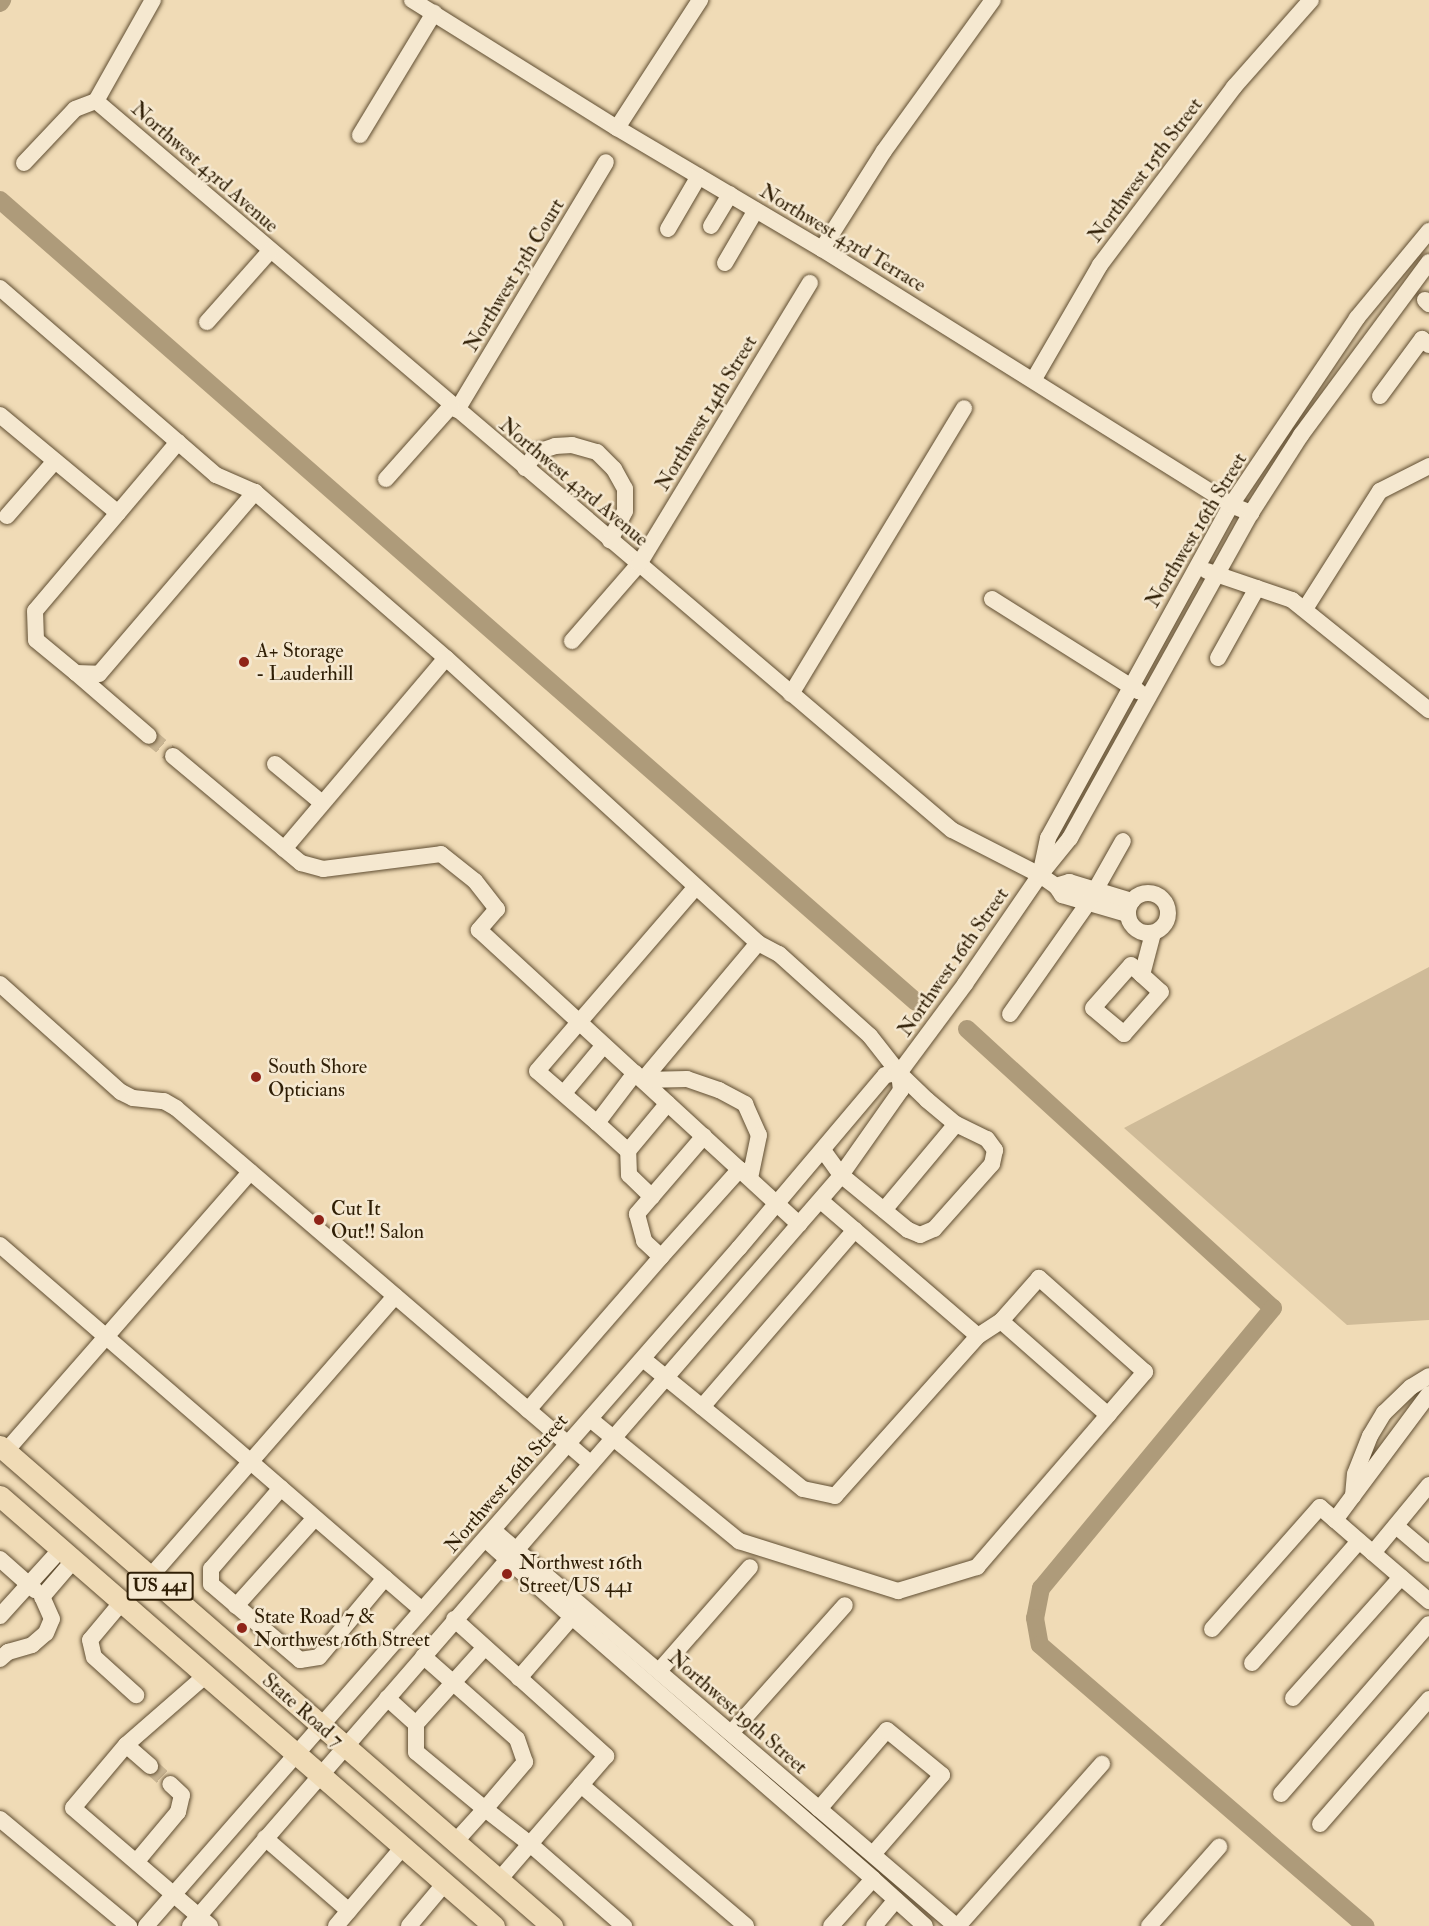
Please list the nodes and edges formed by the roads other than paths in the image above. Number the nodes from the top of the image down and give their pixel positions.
1 (153, 0) edge
2 (700, 0) edge
3 (993, 0) edge
4 (1311, 0) edge
5 (422, 4) edge
6 (96, 101) junction
7 (617, 128) junction
8 (360, 135) dead end
9 (606, 162) dead end
10 (24, 163) dead end
11 (699, 176) junction
12 (730, 194) junction
13 (756, 210) junction
14 (711, 226) dead end
15 (668, 229) dead end
16 (1429, 231) edge
17 (822, 249) junction
18 (270, 251) junction
19 (1429, 262) edge
20 (725, 263) dead end
21 (810, 283) dead end
22 (0, 288) edge
23 (1372, 300) junction
24 (1389, 314) junction
25 (207, 322) dead end
26 (1429, 345) edge
27 (1034, 379) junction
28 (1380, 396) dead end
29 (454, 408) junction
30 (964, 408) dead end
31 (0, 415) edge
32 (178, 442) junction
33 (55, 461) junction
34 (1429, 466) edge
35 (525, 468) junction
36 (386, 479) dead end
37 (255, 492) junction
38 (1231, 505) junction
39 (118, 513) junction
40 (1251, 513) junction
41 (7, 516) dead end
42 (610, 540) junction
43 (639, 564) junction
44 (1197, 568) junction
45 (1216, 573) junction
46 (1257, 588) junction
47 (992, 599) dead end
48 (1305, 609) junction
49 (572, 641) dead end
50 (446, 658) junction
51 (1218, 658) dead end
52 (76, 674) junction
53 (1131, 686) junction
54 (791, 694) junction
55 (1149, 698) junction
56 (1429, 710) edge
57 (149, 736) tunnel mouth
58 (172, 756) tunnel mouth
59 (275, 764) dead end
60 (322, 804) junction
61 (1123, 841) dead end
62 (284, 849) junction
63 (1040, 875) junction
64 (696, 886) junction
65 (1091, 896) junction
66 (1130, 907) junction
67 (1153, 933) junction
68 (758, 943) junction
69 (1142, 975) dead end
70 (0, 984) edge
71 (1010, 1014) dead end
72 (579, 1022) junction
73 (604, 1045) junction
74 (899, 1073) junction
75 (639, 1077) junction
76 (564, 1094) junction
77 (668, 1103) junction
78 (597, 1123) junction
79 (956, 1124) junction
80 (704, 1136) junction
81 (823, 1150) junction
82 (628, 1151) junction
83 (249, 1172) junction
84 (745, 1174) junction
85 (841, 1175) junction
86 (652, 1197) junction
87 (820, 1200) junction
88 (777, 1203) junction
89 (884, 1210) junction
90 (799, 1224) junction
91 (855, 1230) junction
92 (0, 1245) edge
93 (661, 1257) junction
94 (395, 1296) junction
95 (1001, 1321) junction
96 (106, 1336) junction
97 (978, 1336) junction
98 (643, 1359) junction
99 (664, 1376) junction
100 (1429, 1376) edge
101 (1429, 1394) edge
102 (702, 1407) junction
103 (528, 1410) junction
104 (1108, 1416) junction
105 (590, 1419) junction
106 (612, 1437) junction
107 (568, 1444) junction
108 (3, 1449) edge
109 (250, 1462) junction
110 (590, 1463) junction
111 (1429, 1485) edge
112 (281, 1488) junction
113 (1353, 1496) junction
114 (1, 1499) edge
115 (315, 1518) junction
116 (1335, 1520) junction
117 (1396, 1526) junction
118 (489, 1534) junction
119 (1359, 1542) junction
120 (511, 1553) junction
121 (1373, 1553) junction
122 (1429, 1554) edge
123 (66, 1556) junction
124 (3, 1567) edge
125 (750, 1567) dead end
126 (150, 1577) junction
127 (1401, 1577) junction
128 (385, 1578) junction
129 (28, 1584) junction
130 (42, 1597) junction
131 (1429, 1601) edge
132 (121, 1603) junction
133 (845, 1605) dead end
134 (236, 1606) junction
135 (422, 1610) junction
136 (0, 1616) edge
137 (572, 1617) junction
138 (454, 1619) junction
139 (1429, 1624) edge
140 (1212, 1629) dead end
141 (485, 1647) junction
142 (423, 1656) junction
143 (0, 1659) edge
144 (1252, 1663) dead end
145 (659, 1671) junction
146 (205, 1676) junction
147 (519, 1678) junction
148 (453, 1683) junction
149 (136, 1695) dead end
150 (387, 1698) junction
151 (1293, 1698) dead end
152 (1429, 1699) edge
153 (416, 1724) junction
154 (320, 1725) junction
155 (731, 1733) junction
156 (126, 1745) junction
157 (345, 1747) junction
158 (295, 1754) junction
159 (1102, 1764) dead end
160 (150, 1766) tunnel mouth
161 (319, 1774) junction
162 (170, 1784) tunnel mouth
163 (581, 1785) junction
164 (1281, 1794) dead end
165 (485, 1809) junction
166 (819, 1809) junction
167 (0, 1819) edge
168 (1320, 1824) dead end
169 (265, 1838) junction
170 (455, 1842) junction
171 (530, 1844) junction
172 (403, 1847) junction
173 (1219, 1847) dead end
174 (873, 1854) junction
175 (137, 1861) junction
176 (873, 1879) junction
177 (499, 1880) junction
178 (445, 1883) junction
179 (174, 1894) junction
180 (896, 1900) junction
181 (349, 1911) junction
182 (199, 1923) edge
183 (735, 1923) edge
184 (914, 1923) edge
185 (488, 1924) edge
186 (129, 1926) edge
187 (146, 1926) edge
188 (336, 1926) edge
189 (409, 1926) edge
190 (552, 1926) edge
191 (624, 1926) edge
192 (831, 1926) edge
193 (874, 1926) edge
194 (957, 1926) edge
195 (1149, 1926) edge

1 - 6 street
2 - 7 street
3 - 17 street
4 - 27 street, Northwest 15th Street
5 - 7 street, Northwest 43rd Terrace
5 - 8 street
6 - 10 street
6 - 18 street, Northwest 43rd Avenue
7 - 11 street, Northwest 43rd Terrace
9 - 29 street, Northwest 13th Court
11 - 12 street, Northwest 43rd Terrace
11 - 15 street
12 - 13 street, Northwest 43rd Terrace
12 - 14 street
13 - 17 street, Northwest 43rd Terrace
13 - 20 street
16 - 23 street, Northwest 16th Street
17 - 27 street, Northwest 43rd Terrace
18 - 25 street
18 - 29 street, Northwest 43rd Avenue
19 - 24 street, Northwest 16th Street
21 - 43 street, Northwest 14th Street
22 - 32 street
23 - 24 street
23 - 38 street, Northwest 16th Street
24 - 40 street, Northwest 16th Street
26 - 28 street
27 - 38 street, Northwest 43rd Terrace
29 - 35 street, Northwest 43rd Avenue
29 - 36 street, Northwest 13th Court
30 - 54 street
31 - 33 street
32 - 37 street
32 - 39 street
33 - 39 street
33 - 41 street
34 - 48 street
35 - 42 street, Northwest 43rd Avenue
35 - 42 street
37 - 50 street
37 - 52 street
38 - 40 street, Northwest 43rd Terrace
38 - 44 street, Northwest 16th Street
39 - 52 street
40 - 45 street, Northwest 16th Street
42 - 43 street, Northwest 43rd Avenue
43 - 49 street, Northwest 14th Street
43 - 54 street, Northwest 43rd Avenue
44 - 45 street
44 - 53 street, Northwest 16th Street
45 - 46 street
45 - 55 street, Northwest 16th Street
46 - 48 street
46 - 51 street
47 - 53 street
48 - 56 street
50 - 60 street
50 - 64 street
52 - 57 street
53 - 55 street
53 - 63 street, Northwest 16th Street
54 - 63 street, Northwest 43rd Avenue
55 - 63 street, Northwest 16th Street
58 - 62 street
59 - 60 street
60 - 62 street
61 - 65 street
62 - 72 street
63 - 65 street, Northwest 43rd Avenue
63 - 74 street, Northwest 16th Street
64 - 68 street
64 - 72 street
65 - 66 street
65 - 71 street
66 - 67 street
66 - 67 street
67 - 69 street
68 - 74 street
68 - 75 street
70 - 83 street
72 - 73 street
72 - 76 street
73 - 75 street
73 - 76 street
74 - 79 street
74 - 81 street, Northwest 16th Street
74 - 85 street, Northwest 16th Street
75 - 77 street
75 - 78 street
75 - 84 street
76 - 78 street
77 - 80 street
77 - 82 street
78 - 82 street
79 - 89 street
79 - 89 street
80 - 84 street
80 - 86 street
81 - 85 street
81 - 88 street, Northwest 16th Street
82 - 86 street
83 - 94 street
83 - 96 street
84 - 88 street
84 - 93 street
85 - 87 street, Northwest 16th Street
85 - 89 street
86 - 93 street
87 - 90 street, Northwest 16th Street
87 - 91 street
88 - 90 street
88 - 98 street, Northwest 16th Street
90 - 99 street, Northwest 16th Street
91 - 97 street
91 - 102 street
92 - 96 street
93 - 103 street
94 - 103 street
94 - 109 street
95 - 97 street
95 - 104 street
95 - 104 street
96 - 108 street
96 - 109 street
97 - 102 street
98 - 99 street
98 - 105 street, Northwest 16th Street
99 - 102 street
99 - 106 street, Northwest 16th Street
100 - 113 street
101 - 113 street
103 - 107 street
104 - 106 street
105 - 106 street
105 - 107 street, Northwest 16th Street
106 - 110 street, Northwest 16th Street
107 - 110 street
107 - 118 street, Northwest 16th Street
108 - 126 main road, State Road 7 / US 441
109 - 112 street
109 - 126 street
110 - 120 street, Northwest 16th Street
111 - 117 street
112 - 115 street
112 - 134 street
113 - 116 street
114 - 123 main road, State Road 7 / US 441
115 - 128 street
115 - 134 street
116 - 119 street
116 - 140 street
117 - 121 street
117 - 122 street
118 - 120 street, Northwest 19th Street
118 - 135 street, Northwest 16th Street
119 - 121 street
119 - 144 street
120 - 137 street
120 - 138 street, Northwest 16th Street
120 - 145 street, Northwest 19th Street
121 - 127 street
123 - 129 street
123 - 130 street
123 - 132 main road, State Road 7 / US 441
124 - 129 street
125 - 145 street
126 - 154 main road, State Road 7 / US 441
127 - 131 street
127 - 151 street
128 - 134 street
128 - 135 street
129 - 130 street
129 - 136 street
130 - 143 street
132 - 146 main road, State Road 7 / US 441
132 - 149 street
133 - 155 street
135 - 154 street, Northwest 16th Street
137 - 147 street
137 - 176 street
138 - 141 street
138 - 142 street, Northwest 16th Street
139 - 164 street
141 - 147 street
141 - 148 street
142 - 148 street
142 - 150 street, Northwest 16th Street
145 - 155 street, Northwest 19th Street
146 - 156 street
146 - 158 main road, State Road 7 / US 441
147 - 163 street
148 - 153 street
148 - 165 street
150 - 153 street
150 - 157 street, Northwest 16th Street
152 - 168 street
153 - 165 street
154 - 157 main road, State Road 7 / US 441
154 - 158 street, Northwest 16th Street
155 - 166 street, Northwest 19th Street
156 - 160 street
156 - 175 street
157 - 161 street, Northwest 16th Street
157 - 170 main road, State Road 7 / US 441
158 - 161 main road, State Road 7 / US 441
158 - 179 street, Northwest 16th Street
159 - 194 street
161 - 169 street, Northwest 16th Street
161 - 172 main road, State Road 7 / US 441
162 - 175 street
163 - 171 street
163 - 183 street
165 - 170 street
165 - 171 street
166 - 174 street, Northwest 19th Street
166 - 174 street
167 - 186 street
169 - 181 street
169 - 182 street, Northwest 16th Street
170 - 177 main road, State Road 7 / US 441
171 - 177 street
171 - 191 street
172 - 178 main road, State Road 7 / US 441
172 - 181 street
173 - 195 street
174 - 194 street, Northwest 19th Street
175 - 179 street
176 - 180 street
176 - 192 street
177 - 190 main road, State Road 7 / US 441
178 - 185 main road, State Road 7 / US 441
178 - 189 street
179 - 182 street
179 - 187 street, Northwest 16th Street
180 - 184 street
180 - 193 street
181 - 188 street

